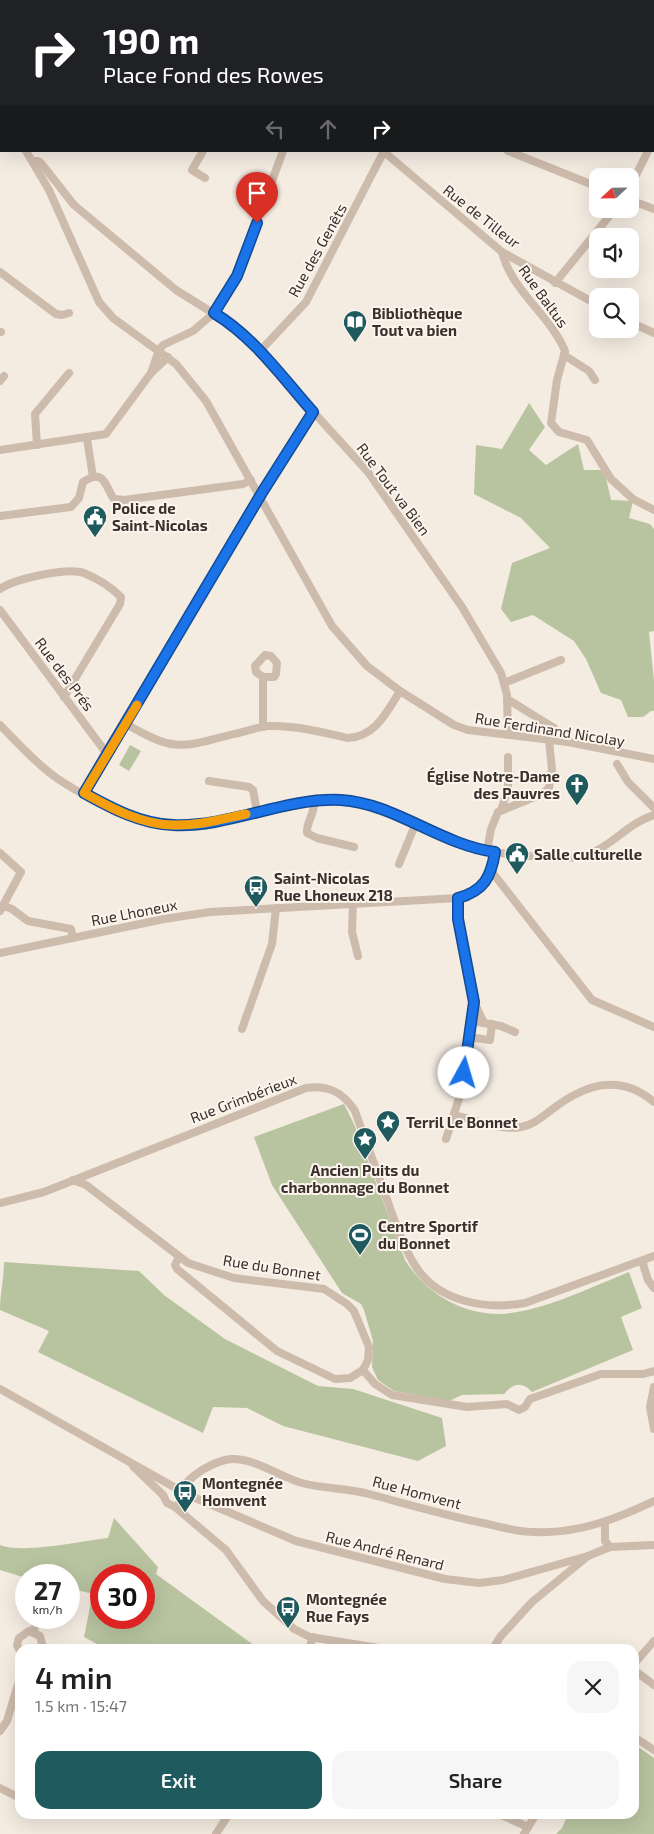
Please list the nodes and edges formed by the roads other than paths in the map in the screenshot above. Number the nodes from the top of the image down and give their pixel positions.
1 (27, 152) edge
2 (202, 152) edge
3 (283, 152) edge
4 (384, 152) edge
5 (510, 152) edge
6 (648, 152) edge
7 (33, 161) junction
8 (639, 169) edge
9 (205, 178) dead end
10 (589, 183) edge
11 (639, 203) edge
12 (654, 208) edge
13 (608, 218) edge
14 (502, 252) junction
15 (0, 272) edge
16 (555, 283) junction
17 (589, 300) edge
18 (69, 313) dead end
19 (214, 313) junction
20 (639, 326) edge
21 (654, 333) edge
22 (159, 350) junction
23 (260, 351) junction
24 (564, 355) junction
25 (168, 357) junction
26 (69, 373) dead end
27 (151, 373) junction
28 (595, 380) dead end
29 (313, 412) junction
30 (87, 439) junction
31 (37, 445) junction
32 (0, 450) edge
33 (93, 477) junction
34 (251, 480) junction
35 (261, 496) junction
36 (654, 510) edge
37 (0, 516) edge
38 (0, 589) edge
39 (0, 610) edge
40 (561, 660) dead end
41 (263, 678) dead end
42 (504, 682) junction
43 (400, 691) junction
44 (64, 697) junction
45 (507, 699) junction
46 (0, 724) edge
47 (126, 724) junction
48 (263, 727) junction
49 (554, 728) dead end
50 (508, 736) junction
51 (549, 740) junction
52 (107, 754) junction
53 (508, 757) dead end
54 (654, 760) edge
55 (617, 764) dead end
56 (209, 781) dead end
57 (84, 793) junction
58 (314, 802) junction
59 (654, 808) edge
60 (501, 810) junction
61 (257, 812) junction
62 (654, 815) edge
63 (414, 825) junction
64 (354, 847) dead end
65 (487, 851) junction
66 (495, 852) junction
67 (0, 854) edge
68 (399, 864) dead end
69 (492, 872) junction
70 (458, 898) junction
71 (353, 903) junction
72 (1, 908) edge
73 (276, 908) junction
74 (73, 938) junction
75 (0, 953) edge
76 (358, 956) dead end
77 (474, 1002) junction
78 (472, 1021) junction
79 (484, 1023) junction
80 (492, 1024) junction
81 (654, 1027) edge
82 (242, 1029) dead end
83 (515, 1032) dead end
84 (468, 1037) junction
85 (654, 1102) edge
86 (454, 1115) junction
87 (446, 1139) dead end
88 (72, 1180) junction
89 (0, 1203) edge
90 (654, 1256) edge
91 (180, 1257) junction
92 (642, 1261) junction
93 (654, 1288) edge
94 (364, 1370) junction
95 (654, 1371) edge
96 (654, 1387) edge
97 (0, 1389) edge
98 (654, 1429) edge
99 (132, 1465) junction
100 (170, 1487) junction
101 (182, 1493) junction
102 (163, 1495) junction
103 (654, 1501) edge
104 (175, 1507) junction
105 (605, 1523) junction
106 (654, 1545) edge
107 (610, 1547) junction
108 (588, 1556) junction
109 (553, 1565) junction
110 (558, 1582) junction
111 (34, 1629) edge
112 (34, 1632) junction
113 (313, 1637) junction
114 (17, 1644) edge
115 (42, 1644) edge
116 (311, 1644) edge
117 (355, 1644) edge
118 (496, 1644) edge
119 (653, 1645) edge
120 (639, 1659) edge
121 (639, 1674) edge
122 (654, 1685) edge
123 (15, 1695) edge
124 (0, 1731) edge
125 (639, 1741) edge
126 (654, 1750) edge
127 (0, 1788) edge
128 (15, 1796) edge
129 (226, 1819) edge
130 (507, 1819) edge
131 (533, 1819) edge
132 (526, 1830) edge
133 (216, 1834) edge

1 - 7 street, Rue Ferdinand Nicolay
2 - 9 street
3 - 19 street
4 - 14 street, Rue de Tilleur
4 - 23 street, Rue des Genêts
5 - 10 street
6 - 8 street
7 - 19 street, Rue Tout va Bien
7 - 22 street, Rue Ferdinand Nicolay
11 - 12 street
13 - 16 street
14 - 16 street, Rue de Tilleur
14 - 24 street, Rue Baltus
15 - 18 street
16 - 17 street, Rue de Tilleur
19 - 22 street
19 - 23 street, Rue Tout va Bien
20 - 21 street
22 - 25 street, Rue Ferdinand Nicolay
22 - 27 street
23 - 29 street, Rue Tout va Bien
24 - 28 street
24 - 36 street
25 - 27 street
25 - 34 street, Rue Ferdinand Nicolay
26 - 31 street
27 - 30 street
29 - 35 street
29 - 42 street, Rue Tout va Bien
30 - 31 street
30 - 33 street
31 - 32 street
33 - 34 street
33 - 37 street
34 - 35 street, Rue Ferdinand Nicolay
35 - 43 street, Rue Ferdinand Nicolay
35 - 47 street
38 - 44 street
39 - 44 street, Rue des Prés
40 - 42 street
41 - 48 street
42 - 45 street, Rue Tout va Bien
43 - 48 street
43 - 50 street, Rue Ferdinand Nicolay
44 - 52 street, Rue des Prés
45 - 49 street
45 - 50 street, Rue Tout va Bien
46 - 57 street
47 - 48 street
47 - 52 street
50 - 51 street, Rue Ferdinand Nicolay
51 - 54 street, Rue Ferdinand Nicolay
51 - 60 street
52 - 57 street
53 - 60 street
55 - 59 street
56 - 61 street
57 - 61 street
58 - 61 street
58 - 63 street
58 - 64 street
60 - 65 street
62 - 66 street
63 - 65 street
63 - 68 street
65 - 66 street
66 - 69 street
67 - 72 street
69 - 70 street
69 - 81 street
70 - 71 street, Rue Lhoneux
70 - 77 street
71 - 73 street, Rue Lhoneux
71 - 76 street
72 - 74 street
73 - 74 street, Rue Lhoneux
73 - 82 street
74 - 75 street, Rue Lhoneux
77 - 78 street
77 - 79 street
78 - 79 street
78 - 84 street
79 - 80 street
80 - 83 street
80 - 84 street
84 - 86 street
85 - 86 street
86 - 87 street
88 - 89 street
88 - 91 street, Rue du Bonnet
88 - 92 street, Rue Grimbérieux
90 - 92 street, Rue Grimbérieux
91 - 94 street
91 - 94 street, Rue du Bonnet
92 - 93 street
94 - 95 street
96 - 98 street
97 - 99 street
99 - 100 street
99 - 102 street
100 - 101 street
100 - 102 street
101 - 104 street
101 - 105 street, Rue Homvent
101 - 109 street, Rue André Renard
102 - 104 street
103 - 105 street, Rue Homvent
104 - 113 street
105 - 107 street
106 - 107 street
107 - 108 street
108 - 109 street, Rue André Renard
108 - 110 street
109 - 110 street
110 - 118 street
111 - 112 street
112 - 114 street
112 - 115 street
113 - 116 street
113 - 117 street
119 - 120 street
121 - 122 street
123 - 124 street
125 - 126 street
127 - 128 street
129 - 133 street
130 - 132 street
131 - 132 street

